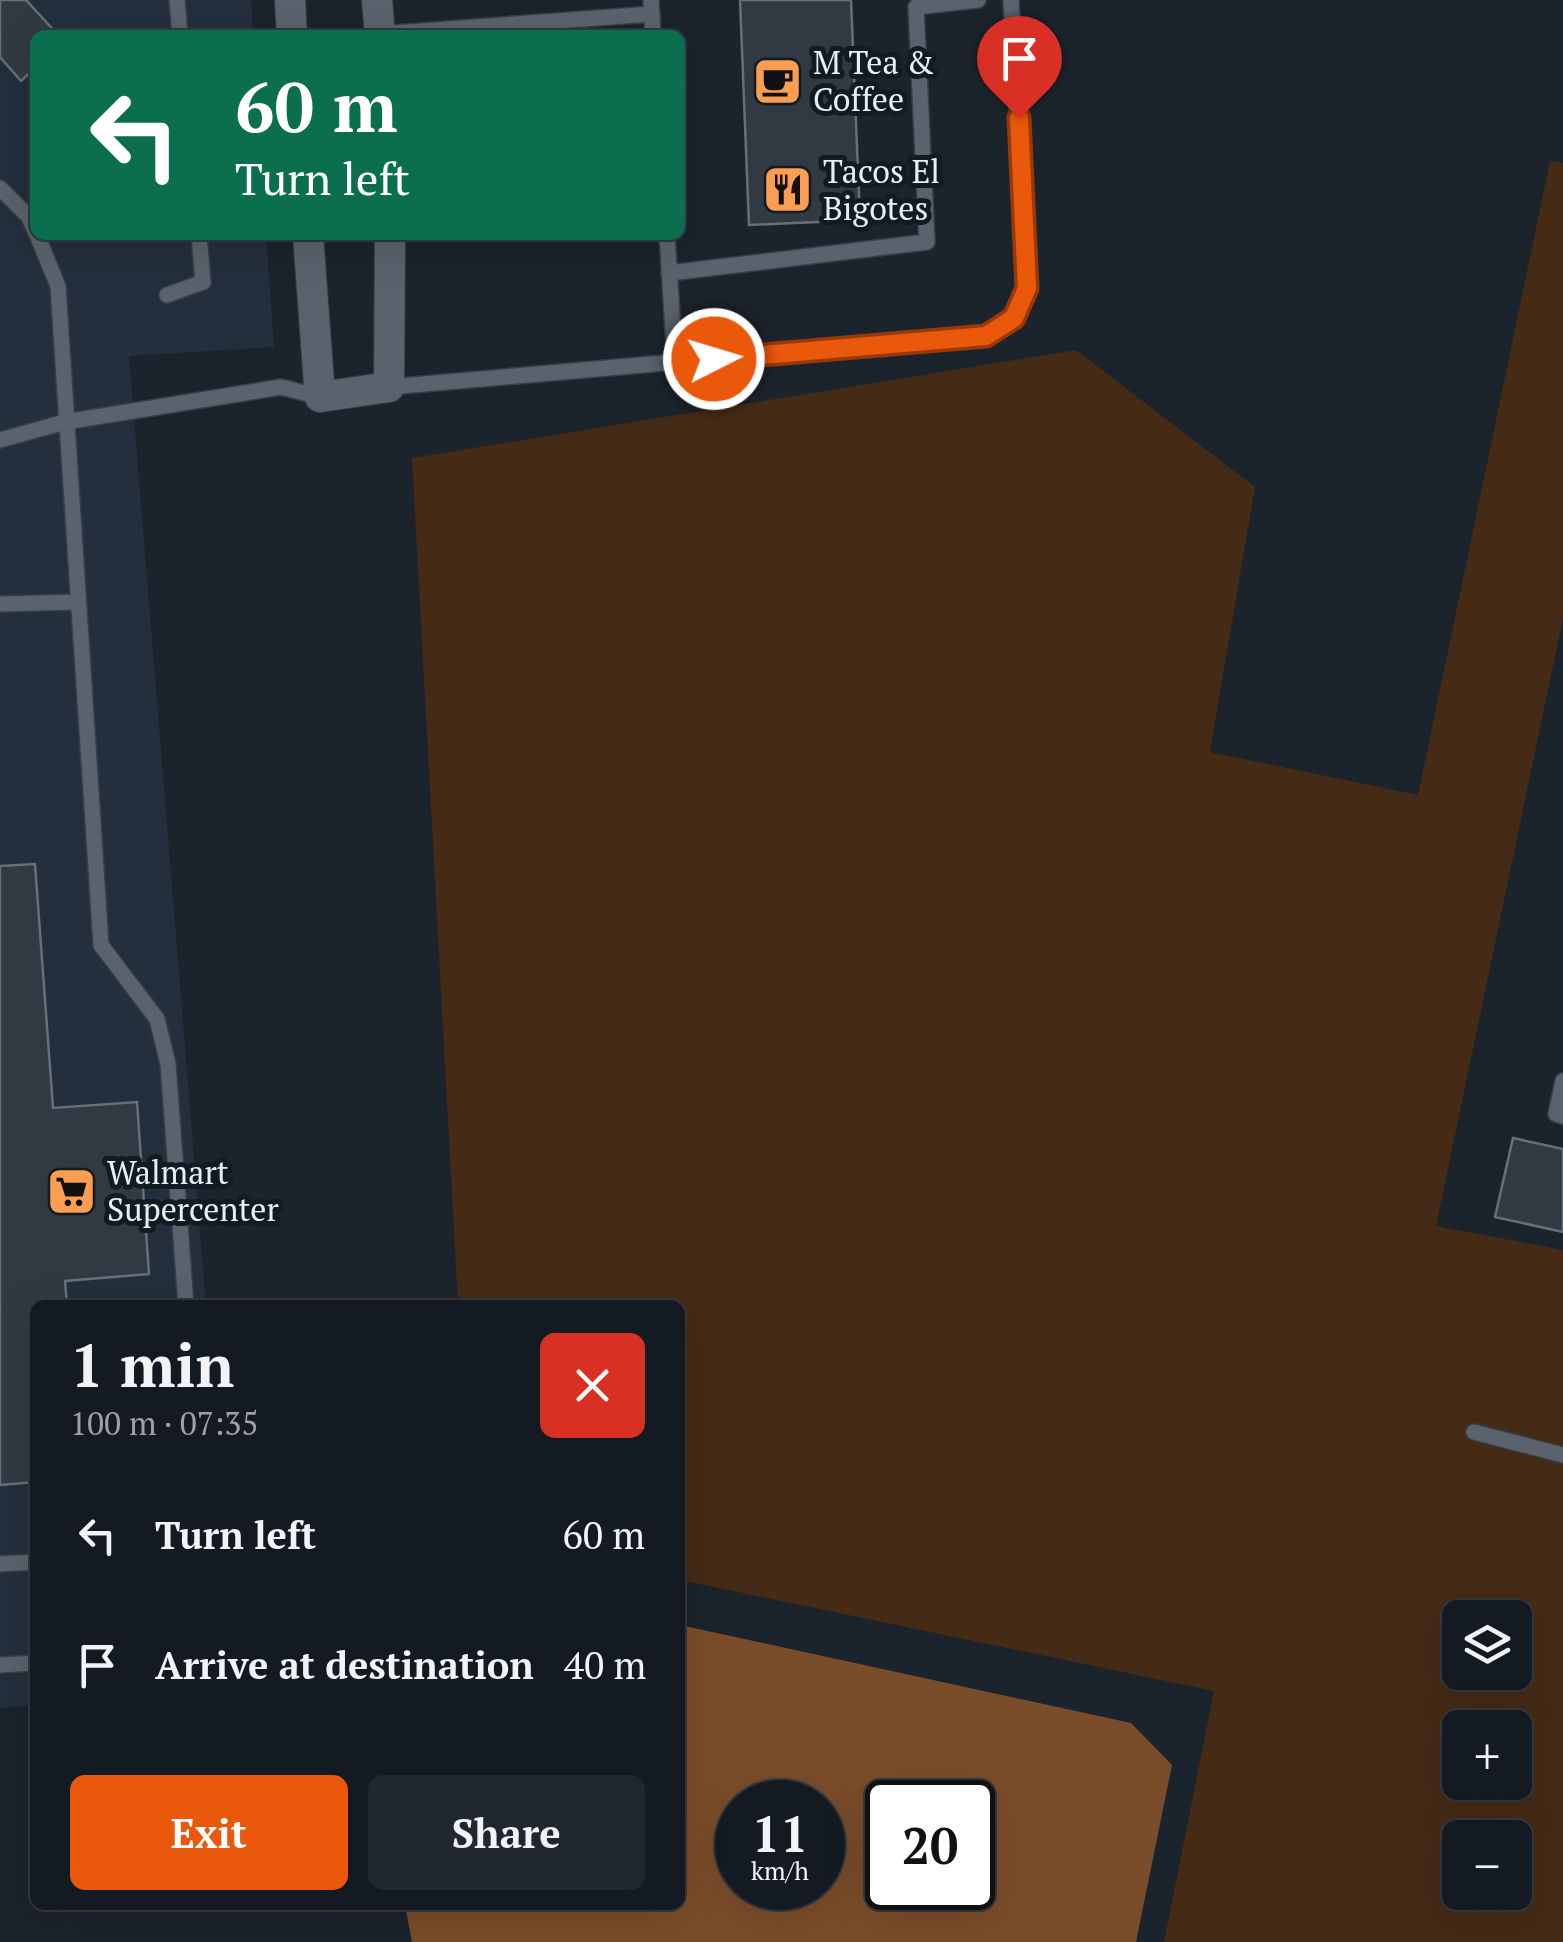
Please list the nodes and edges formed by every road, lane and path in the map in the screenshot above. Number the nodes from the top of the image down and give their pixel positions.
1 (177, 0) edge
2 (290, 0) edge
3 (378, 0) edge
4 (978, 0) edge
5 (1011, 0) edge
6 (652, 7) edge
7 (180, 30) edge
8 (292, 30) edge
9 (380, 30) edge
10 (429, 30) edge
11 (0, 188) edge
12 (30, 219) edge
13 (39, 240) edge
14 (199, 240) edge
15 (308, 240) edge
16 (390, 240) edge
17 (667, 240) edge
18 (670, 273) junction
19 (167, 295) dead end
20 (675, 362) junction
21 (389, 387) junction
22 (320, 396) junction
23 (65, 422) junction
24 (0, 440) edge
25 (76, 602) junction
26 (0, 604) edge
27 (1563, 1080) edge
28 (1563, 1116) edge
29 (186, 1300) edge
30 (1474, 1432) dead end
31 (1563, 1455) edge
32 (30, 1562) edge
33 (0, 1564) edge
34 (30, 1664) edge
35 (0, 1665) edge

1 - 7 lane
2 - 8 street
3 - 9 street
4 - 18 lane
5 - 20 lane
6 - 10 lane
11 - 12 lane
13 - 23 lane
14 - 19 lane
15 - 22 street
16 - 21 street
17 - 18 lane
18 - 20 lane
20 - 21 lane
21 - 22 street
22 - 23 lane
23 - 24 lane
23 - 25 lane
25 - 26 lane
25 - 29 lane
27 - 28 lane
30 - 31 lane
32 - 33 lane
34 - 35 lane

